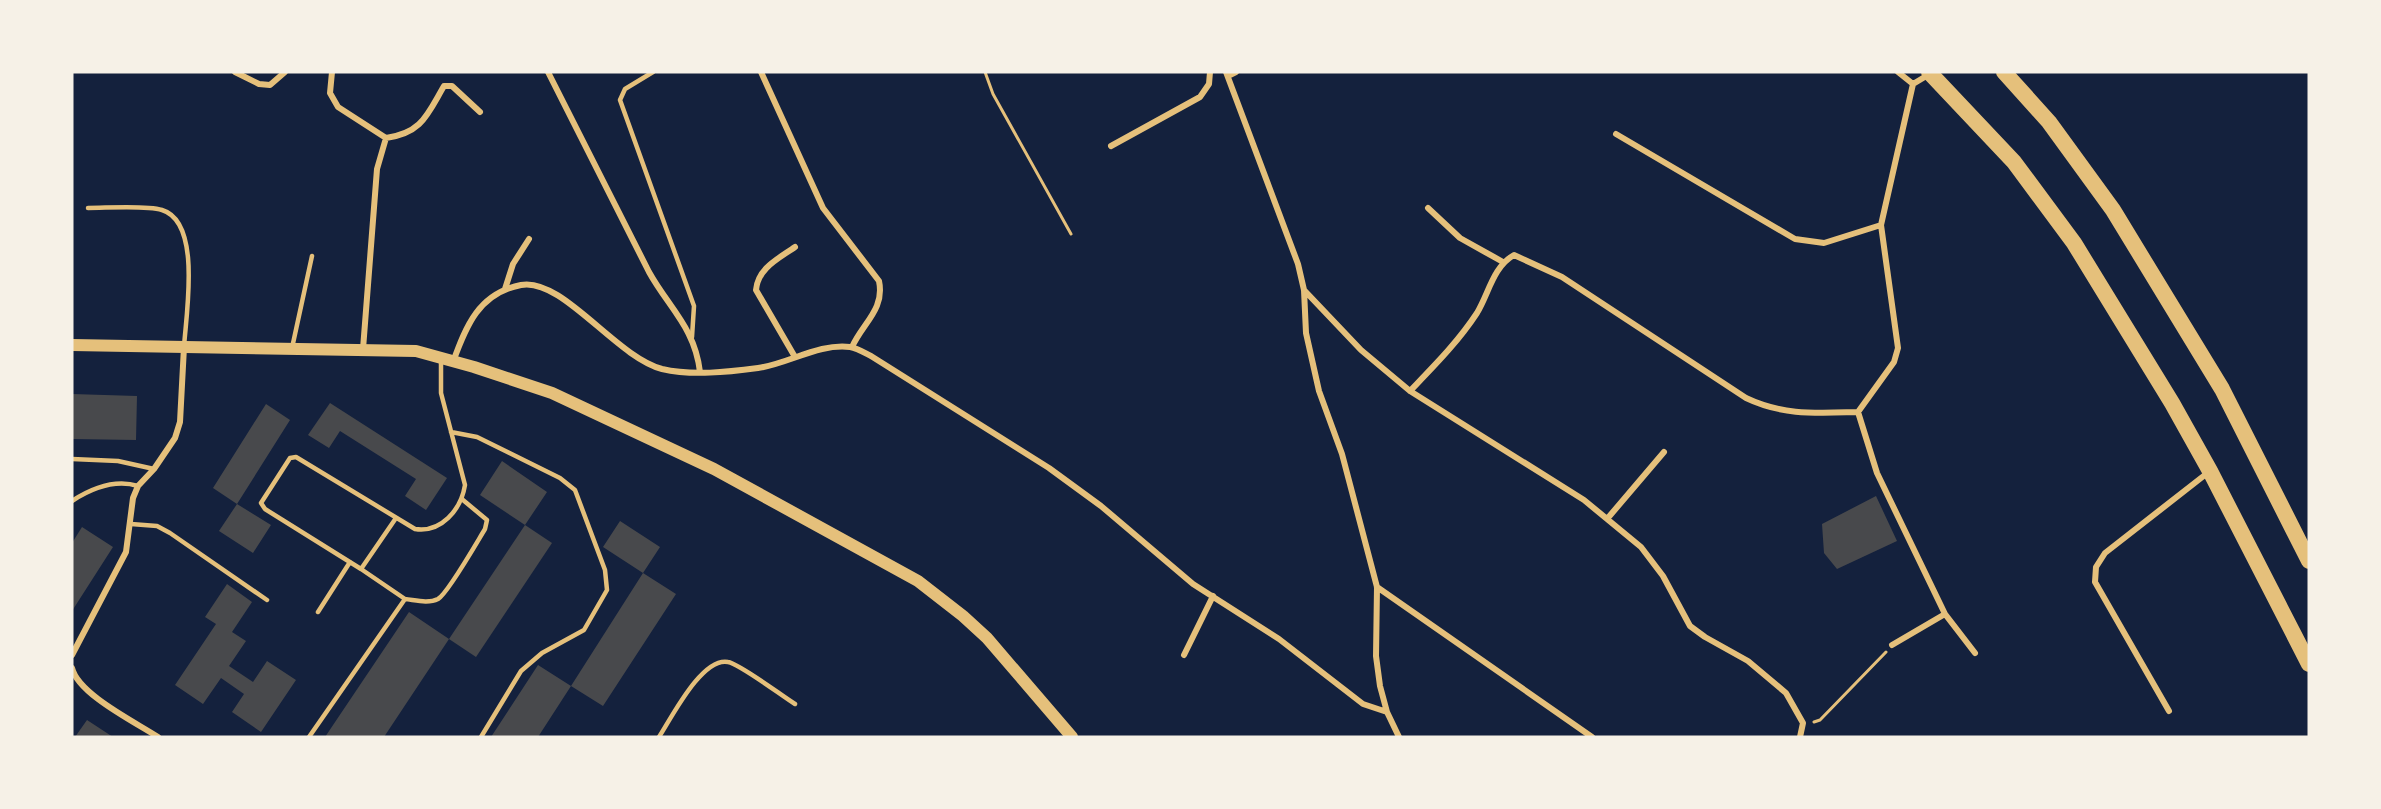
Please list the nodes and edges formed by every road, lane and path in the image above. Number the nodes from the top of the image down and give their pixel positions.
1 (235, 72) edge
2 (285, 72) edge
3 (332, 72) edge
4 (548, 72) edge
5 (653, 72) edge
6 (761, 72) edge
7 (985, 72) edge
8 (1210, 72) edge
9 (1236, 72) edge
10 (1898, 72) edge
11 (2004, 72) edge
12 (1930, 73) edge
13 (1227, 74) edge
14 (1913, 84) junction
15 (480, 112) dead end
16 (1616, 134) dead end
17 (386, 138) junction
18 (1111, 146) dead end
19 (88, 208) dead end
20 (1428, 208) dead end
21 (1881, 225) junction
22 (1071, 234) dead end
23 (529, 239) dead end
24 (795, 247) dead end
25 (312, 256) dead end
26 (1503, 262) junction
27 (505, 289) junction
28 (1304, 290) junction
29 (692, 337) junction
30 (72, 345) edge
31 (184, 347) junction
32 (852, 347) junction
33 (292, 348) junction
34 (363, 349) junction
35 (795, 357) junction
36 (447, 361) junction
37 (700, 372) junction
38 (1410, 391) junction
39 (1858, 412) junction
40 (451, 432) junction
41 (1664, 453) dead end
42 (72, 459) edge
43 (154, 469) junction
44 (2210, 471) junction
45 (138, 486) junction
46 (463, 500) junction
47 (72, 501) edge
48 (396, 518) junction
49 (1607, 519) junction
50 (131, 524) junction
51 (2309, 561) edge
52 (350, 562) junction
53 (362, 569) junction
54 (1377, 587) junction
55 (1214, 596) junction
56 (405, 598) junction
57 (267, 600) dead end
58 (318, 612) dead end
59 (1945, 614) junction
60 (1892, 645) joint
61 (1975, 653) dead end
62 (72, 655) edge
63 (1184, 655) dead end
64 (2309, 664) edge
65 (72, 668) edge
66 (795, 704) dead end
67 (2169, 711) dead end
68 (1387, 712) junction
69 (1803, 723) junction
70 (158, 737) edge
71 (309, 737) edge
72 (481, 737) edge
73 (659, 737) edge
74 (1072, 737) edge
75 (1399, 737) edge
76 (1592, 737) edge
77 (1800, 737) edge

1 - 2 street
3 - 17 street
4 - 29 street
5 - 29 lane
6 - 32 street
7 - 22 path
8 - 18 street
9 - 13 street
10 - 14 street
11 - 51 highway
12 - 14 street
12 - 44 highway
13 - 28 street
14 - 21 street
15 - 17 street
16 - 21 street
17 - 34 street
19 - 31 lane
20 - 26 street
21 - 39 street
23 - 27 street
24 - 35 street
25 - 33 lane
26 - 38 street
26 - 39 street
27 - 36 street
27 - 37 street
28 - 38 street
28 - 54 street
29 - 37 street
30 - 31 main road
31 - 33 main road
31 - 43 street
32 - 35 street
32 - 55 street
33 - 34 main road
34 - 36 main road
35 - 37 street
36 - 40 lane
36 - 74 main road
38 - 49 street
39 - 59 street
40 - 46 lane
40 - 72 lane
41 - 49 street
42 - 43 lane
43 - 45 street
44 - 64 highway
44 - 67 street
45 - 47 lane
45 - 50 street
46 - 48 lane
46 - 56 lane
48 - 52 lane
48 - 53 lane
49 - 69 street
50 - 57 lane
50 - 62 street
52 - 53 lane
52 - 58 lane
53 - 56 lane
54 - 68 street
54 - 76 street
55 - 63 street
55 - 68 street
56 - 71 lane
59 - 60 street
59 - 61 street
60 - 69 path
65 - 70 street
66 - 73 lane
68 - 75 street
69 - 77 street

